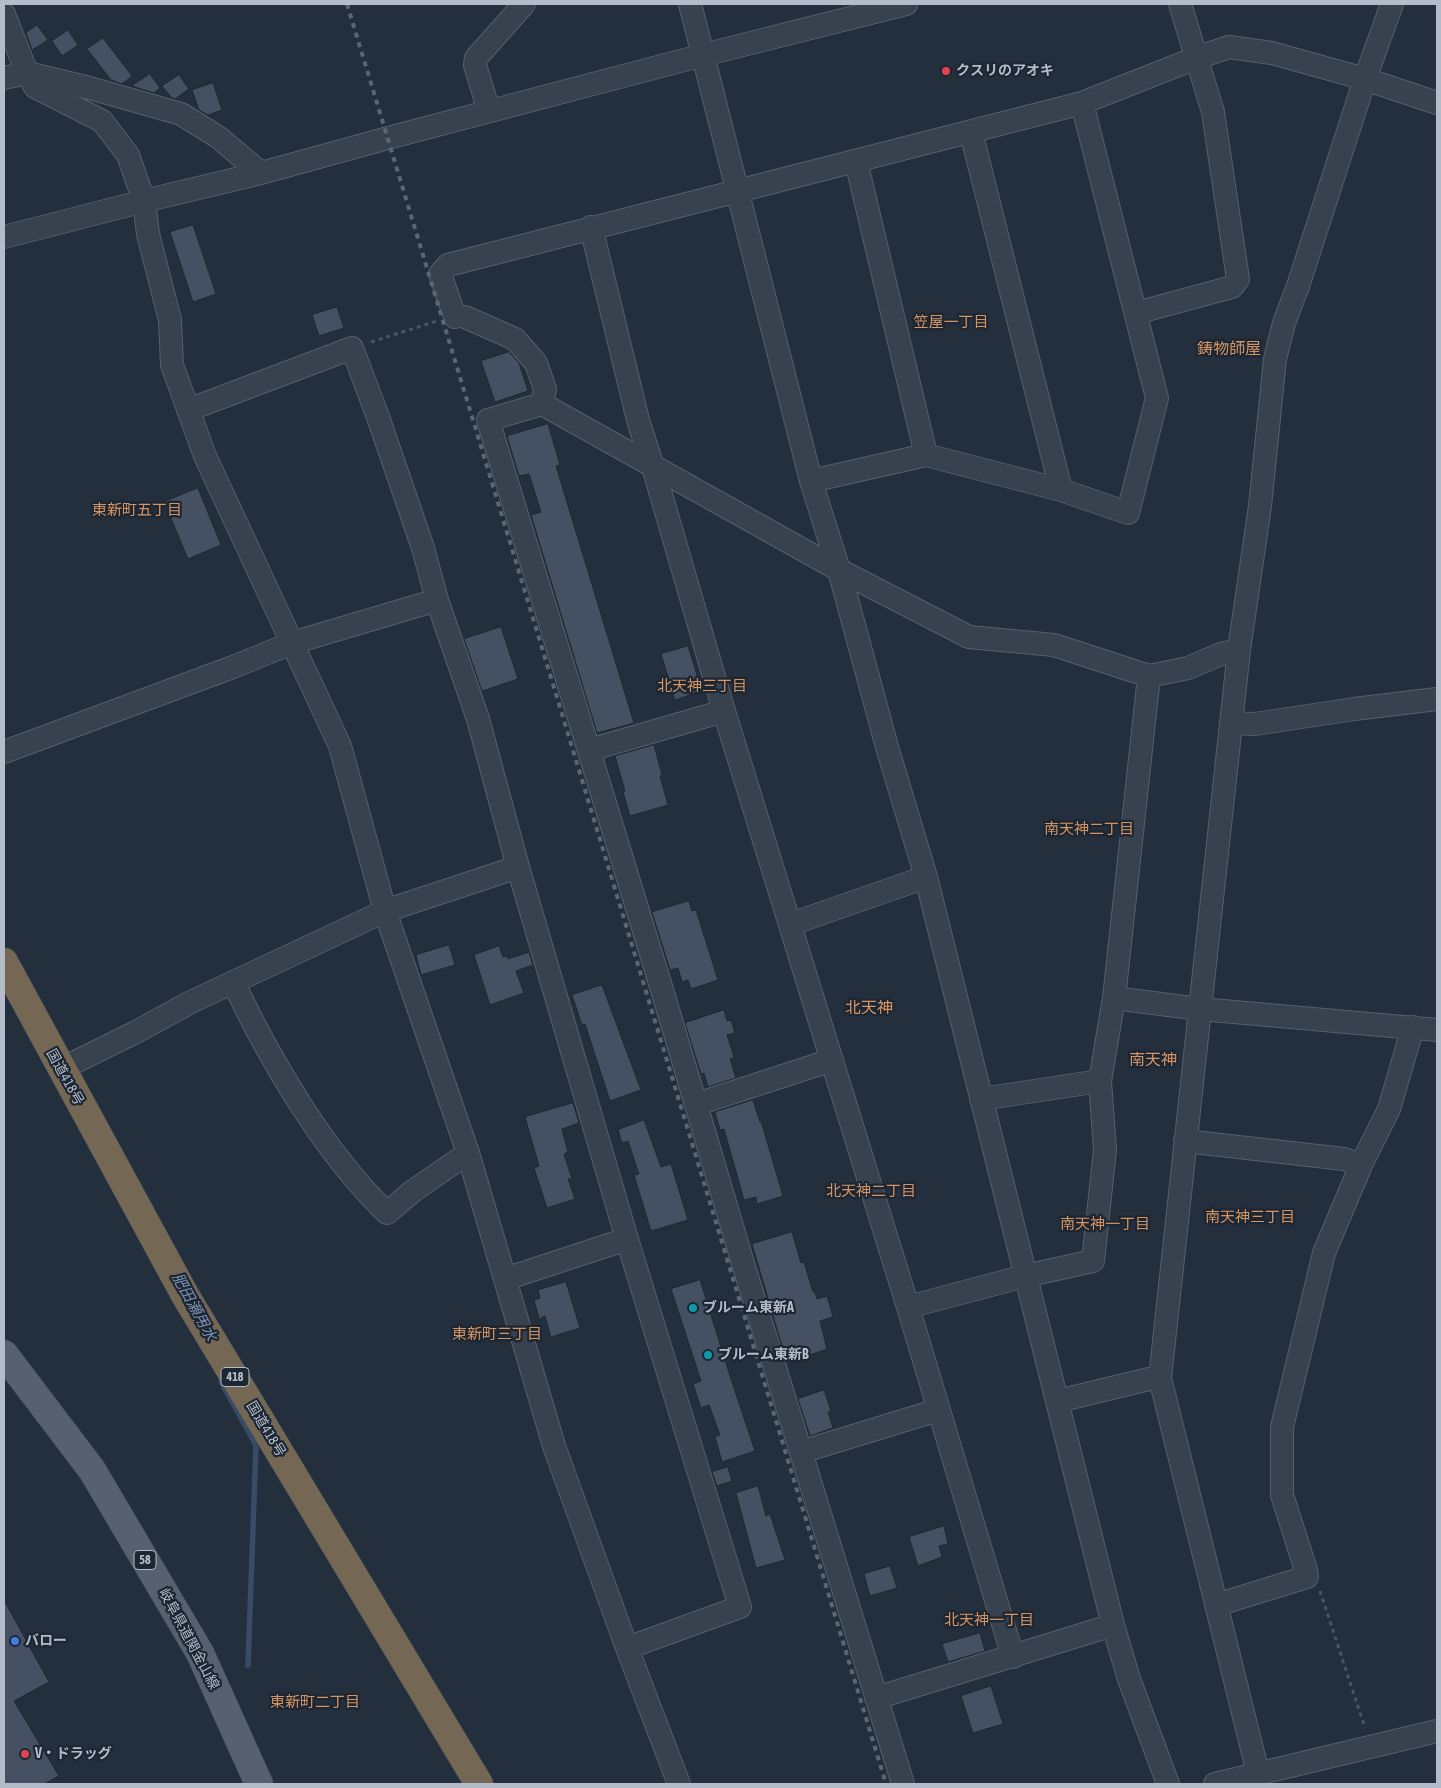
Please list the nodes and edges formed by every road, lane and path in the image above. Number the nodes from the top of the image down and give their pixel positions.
1 (524, 4) edge
2 (690, 4) edge
3 (906, 4) edge
4 (1180, 4) edge
5 (1392, 4) edge
6 (4, 14) edge
7 (703, 55) junction
8 (1196, 58) junction
9 (28, 73) junction
10 (4, 78) edge
11 (1366, 79) junction
12 (1437, 103) edge
13 (1082, 104) junction
14 (489, 111) junction
15 (971, 132) junction
16 (856, 161) junction
17 (260, 174) junction
18 (737, 191) junction
19 (144, 201) junction
20 (591, 228) junction
21 (4, 237) edge
22 (1136, 313) junction
23 (460, 317) junction
24 (352, 348) junction
25 (542, 404) junction
26 (188, 410) junction
27 (926, 455) junction
28 (653, 466) junction
29 (811, 481) junction
30 (1061, 490) junction
31 (839, 570) junction
32 (437, 600) junction
33 (292, 643) junction
34 (1239, 650) junction
35 (1149, 676) junction
36 (1437, 699) edge
37 (724, 711) junction
38 (1231, 723) junction
39 (589, 750) junction
40 (4, 752) edge
41 (518, 867) junction
42 (926, 877) junction
43 (385, 910) junction
44 (791, 924) junction
45 (4, 962) edge
46 (233, 982) junction
47 (1114, 998) junction
48 (1200, 1009) junction
49 (1413, 1027) junction
50 (1437, 1030) edge
51 (832, 1060) junction
52 (61, 1070) junction
53 (1100, 1082) junction
54 (981, 1098) junction
55 (697, 1104) junction
56 (1185, 1141) junction
57 (468, 1153) junction
58 (1361, 1165) junction
59 (627, 1239) junction
60 (1025, 1276) junction
61 (506, 1279) junction
62 (908, 1307) junction
63 (4, 1354) edge
64 (1160, 1378) junction
65 (1058, 1401) junction
66 (938, 1410) junction
67 (802, 1452) junction
68 (1307, 1577) junction
69 (1216, 1605) junction
70 (1113, 1625) junction
71 (627, 1648) junction
72 (1013, 1656) junction
73 (876, 1698) junction
74 (1437, 1731) edge
75 (1372, 1747) junction
76 (1258, 1773) junction
77 (259, 1784) edge
78 (479, 1784) edge
79 (678, 1784) edge
80 (903, 1784) edge
81 (1168, 1784) edge
82 (1215, 1784) edge

1 - 14 street
2 - 7 street
3 - 7 street
4 - 8 street
5 - 11 street
6 - 9 street
7 - 14 street
7 - 18 street
8 - 11 street
8 - 13 street
8 - 22 street
9 - 10 street
9 - 17 street
9 - 19 street
11 - 12 street
11 - 34 street
13 - 15 street
13 - 22 street
14 - 17 street
15 - 16 street
15 - 30 street
16 - 18 street
16 - 27 street
17 - 19 street
18 - 20 street
18 - 29 street
19 - 21 street
19 - 26 street
20 - 23 street
20 - 28 street
22 - 30 street
23 - 24 path
23 - 25 street
24 - 26 street
24 - 32 street
25 - 28 street
25 - 39 street
26 - 33 street
27 - 29 street
27 - 30 street
28 - 31 street
28 - 37 street
29 - 31 street
31 - 35 street
31 - 42 street
32 - 33 street
32 - 41 street
33 - 40 street
33 - 43 street
34 - 35 street
34 - 38 street
35 - 47 street
36 - 38 street
37 - 39 street
37 - 44 street
38 - 48 street
39 - 55 street
41 - 43 street
41 - 59 street
42 - 44 street
42 - 54 street
43 - 46 street
43 - 57 street
44 - 51 street
45 - 52 highway, 国道418号 / 418
46 - 52 street
46 - 57 street
47 - 48 street
47 - 53 street
48 - 49 street
48 - 56 street
49 - 50 street
49 - 58 street
51 - 55 street
51 - 62 street
52 - 78 highway, 国道418号 / 418
53 - 54 street
53 - 60 street
54 - 60 street
55 - 67 street
56 - 58 street
56 - 64 street
57 - 61 street
58 - 68 street
59 - 61 street
59 - 71 street
60 - 62 street
60 - 65 street
61 - 71 street
62 - 66 street
63 - 77 main road, 岐阜県道関金山線 / 58
64 - 65 street
64 - 69 street
65 - 70 street
66 - 67 street
66 - 72 street
67 - 73 street
68 - 69 street
68 - 75 path
69 - 76 street
70 - 72 street
70 - 81 street
71 - 79 street
72 - 73 street
73 - 80 street
74 - 75 street
75 - 76 street
76 - 82 street

